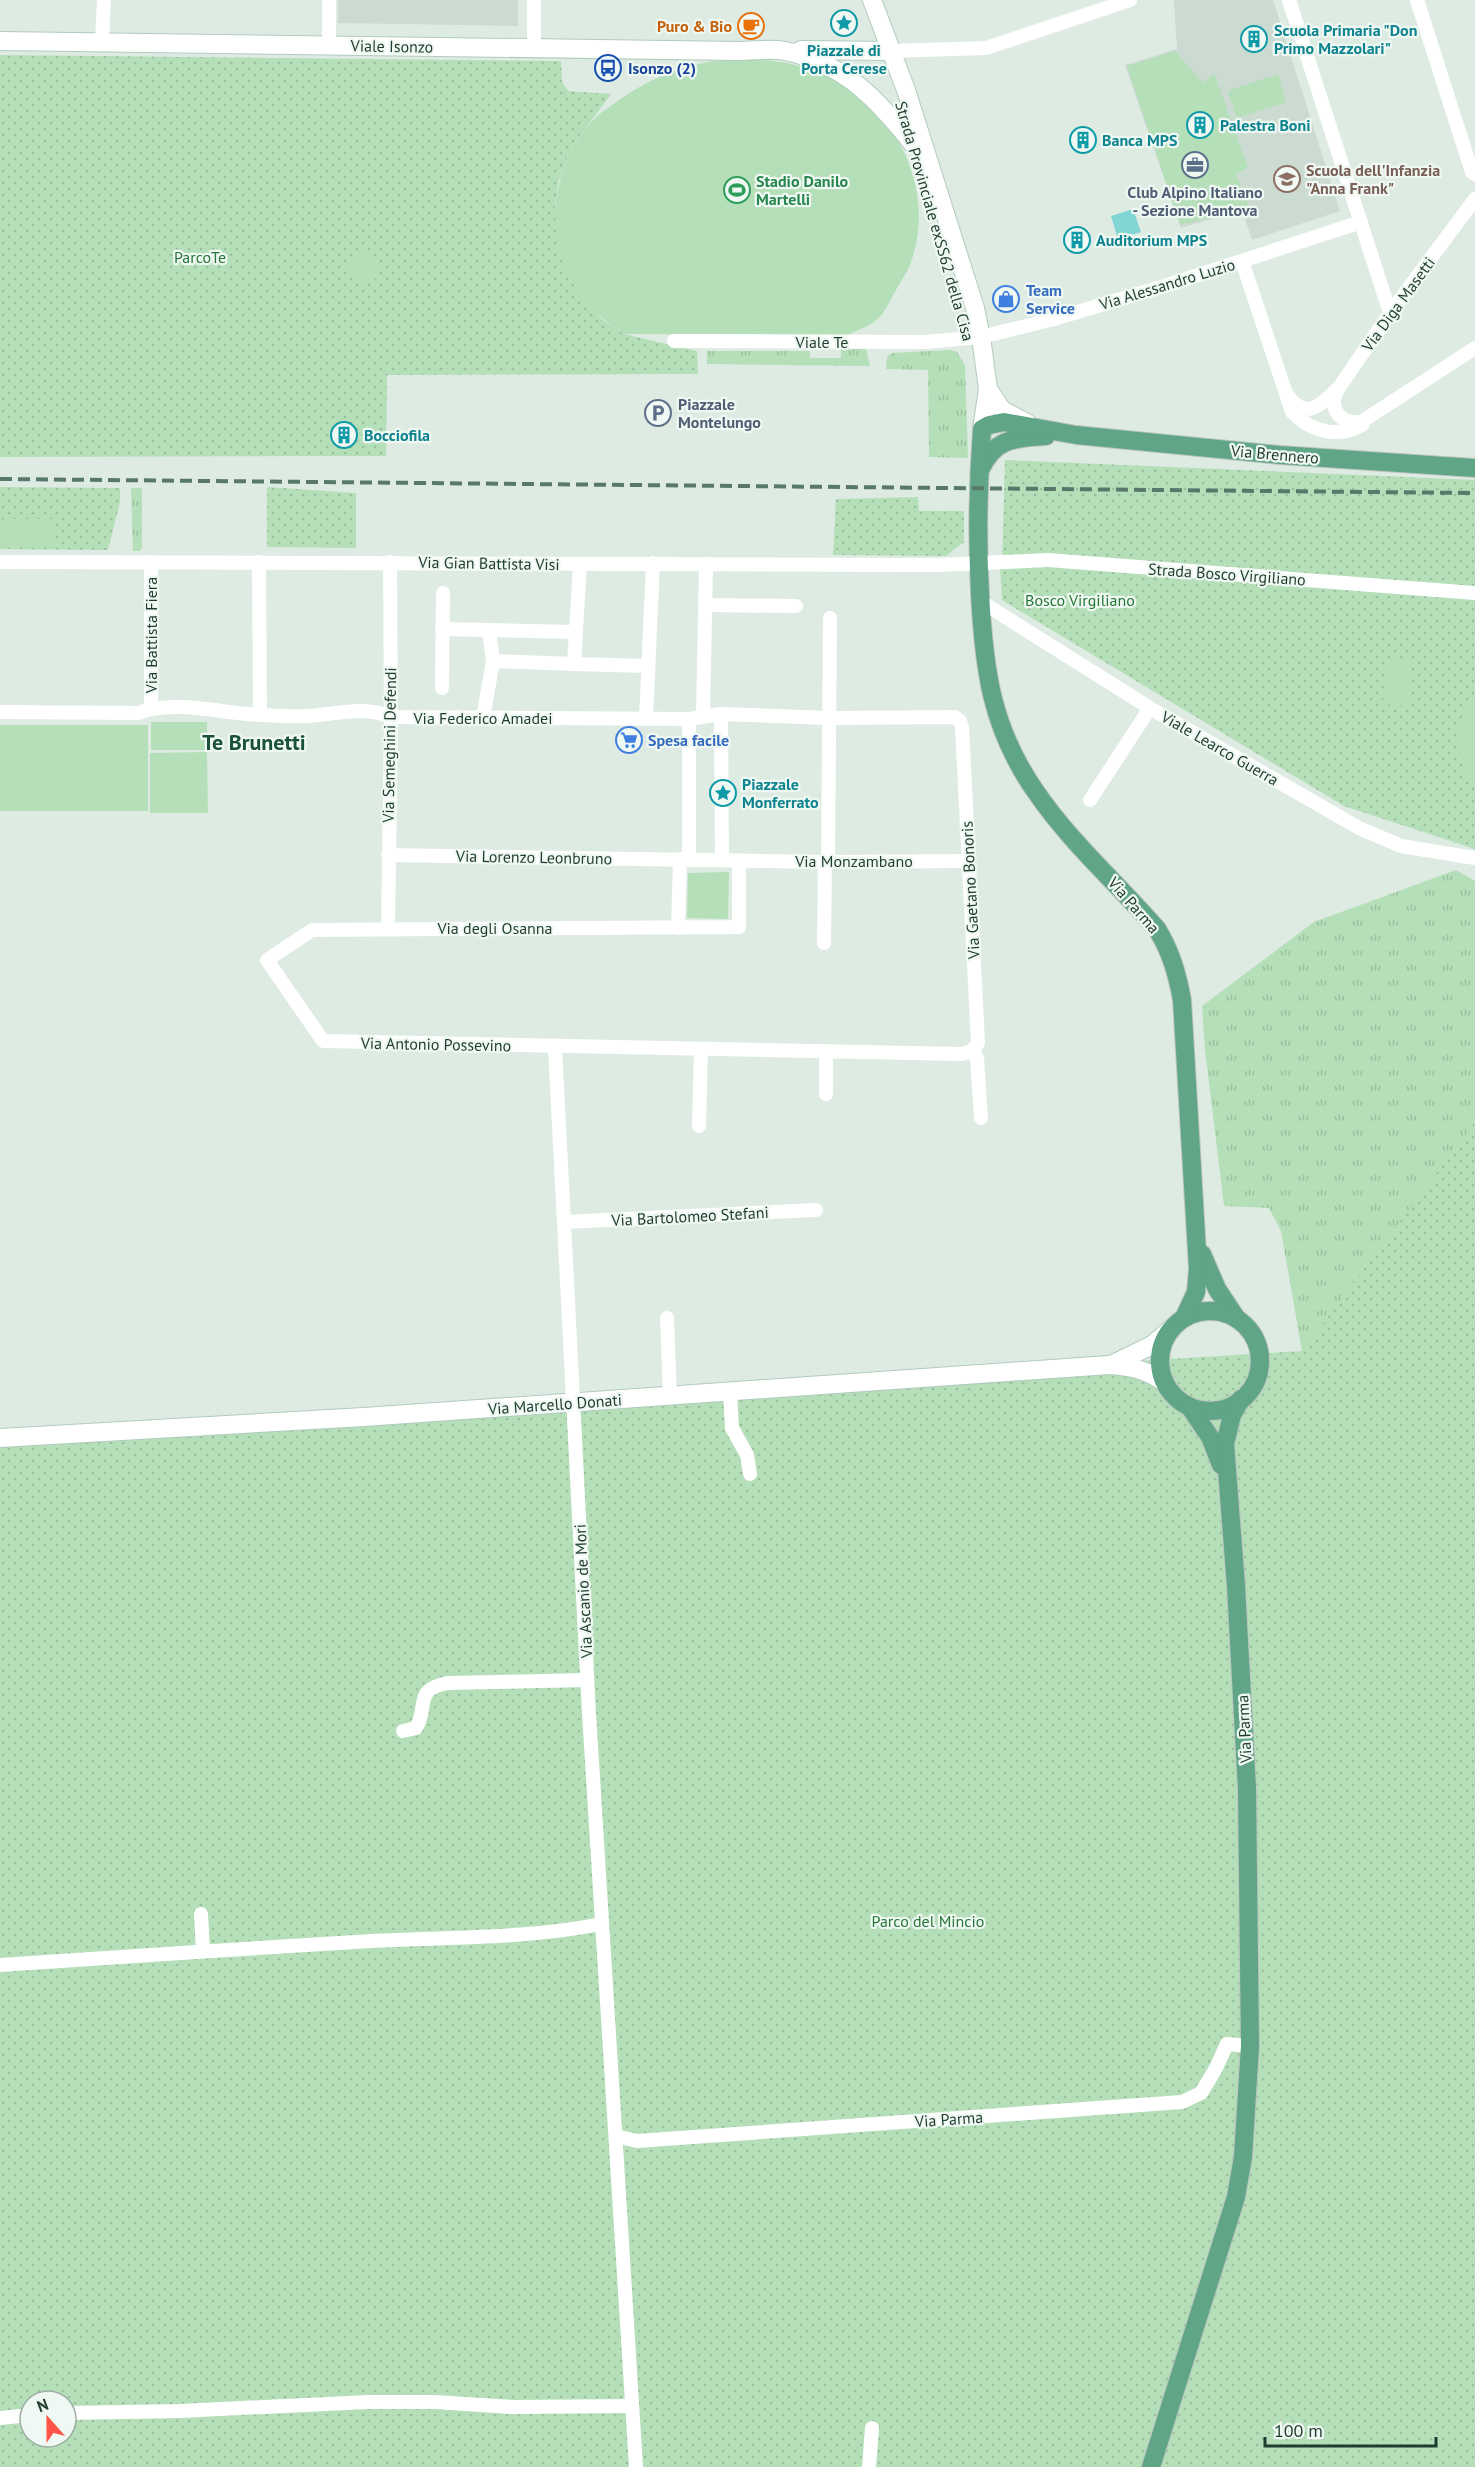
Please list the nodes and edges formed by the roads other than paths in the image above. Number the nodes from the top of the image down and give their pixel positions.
1 (104, 0) edge
2 (328, 0) edge
3 (534, 0) edge
4 (1130, 0) edge
5 (1289, 0) edge
6 (1416, 0) edge
7 (876, 3) edge
8 (0, 41) edge
9 (102, 42) junction
10 (329, 45) junction
11 (534, 47) junction
12 (784, 50) junction
13 (890, 51) junction
14 (913, 144) junction
15 (1475, 174) edge
16 (1475, 199) edge
17 (1361, 222) junction
18 (1242, 261) junction
19 (1390, 313) junction
20 (976, 338) junction
21 (674, 342) dead end
22 (1475, 348) edge
23 (1283, 386) junction
24 (988, 389) junction
25 (1338, 389) junction
26 (1371, 417) junction
27 (982, 429) junction
28 (1076, 435) junction
29 (1010, 439) junction
30 (1475, 468) edge
31 (979, 472) junction
32 (0, 562) edge
33 (152, 562) junction
34 (259, 562) junction
35 (390, 562) junction
36 (978, 563) junction
37 (580, 564) junction
38 (653, 564) junction
39 (706, 564) junction
40 (443, 593) dead end
41 (1475, 593) edge
42 (980, 601) junction
43 (706, 605) junction
44 (796, 606) dead end
45 (830, 618) dead end
46 (442, 629) junction
47 (489, 630) junction
48 (576, 632) junction
49 (493, 661) junction
50 (574, 664) junction
51 (648, 666) junction
52 (442, 688) dead end
53 (1150, 708) junction
54 (151, 709) junction
55 (0, 712) edge
56 (721, 714) junction
57 (260, 715) junction
58 (391, 717) junction
59 (696, 717) junction
60 (483, 718) junction
61 (829, 718) junction
62 (645, 719) junction
63 (962, 728) joint
64 (1090, 800) dead end
65 (388, 855) junction
66 (1475, 858) edge
67 (684, 859) junction
68 (722, 860) junction
69 (740, 860) junction
70 (969, 861) junction
71 (826, 862) junction
72 (388, 928) junction
73 (678, 928) junction
74 (312, 930) joint
75 (824, 943) dead end
76 (555, 1047) junction
77 (701, 1049) junction
78 (972, 1051) junction
79 (826, 1052) junction
80 (826, 1094) dead end
81 (981, 1118) dead end
82 (699, 1126) dead end
83 (816, 1210) dead end
84 (564, 1222) junction
85 (1198, 1242) junction
86 (667, 1318) dead end
87 (1238, 1320) junction
88 (1178, 1323) junction
89 (1109, 1365) junction
90 (1165, 1383) junction
91 (730, 1392) junction
92 (670, 1396) junction
93 (1241, 1400) junction
94 (573, 1403) junction
95 (1189, 1407) junction
96 (0, 1438) edge
97 (750, 1474) dead end
98 (1227, 1484) junction
99 (587, 1680) junction
100 (403, 1731) dead end
101 (201, 1914) dead end
102 (602, 1924) junction
103 (203, 1951) junction
104 (0, 1965) edge
105 (1250, 2046) junction
106 (616, 2136) junction
107 (632, 2406) junction
108 (78, 2413) edge
109 (18, 2416) edge
110 (0, 2418) edge
111 (872, 2428) dead end
112 (636, 2467) edge
113 (869, 2467) edge
114 (1150, 2467) edge

1 - 9 street
2 - 10 street
3 - 11 street
4 - 13 street
5 - 17 street
6 - 15 street
7 - 13 main road
8 - 9 main road, Viale Isonzo
9 - 10 main road, Viale Isonzo
10 - 11 main road, Viale Isonzo
11 - 12 main road, Viale Isonzo
12 - 13 main road, Viale Isonzo
12 - 14 main road, Viale Isonzo
13 - 14 main road, Strada Provinciale exSS62 della Cisa
13 - 20 main road, Strada Provinciale exSS62 della Cisa
14 - 20 main road, Strada Provinciale exSS62 della Cisa
16 - 19 street, Via Diga Masetti
17 - 18 street, Via Alessandro Luzio
17 - 19 street
18 - 20 street, Via Alessandro Luzio
18 - 23 street
19 - 25 street, Via Diga Masetti
20 - 21 street, Viale Te
20 - 24 main road, Strada Provinciale exSS62 della Cisa
20 - 27 main road, Strada Provinciale exSS62 della Cisa
22 - 26 street
23 - 25 street
23 - 26 street
24 - 27 main road, Strada Provinciale exSS62 della Cisa
24 - 28 main road, Via Brennero
25 - 26 street
27 - 28 main road, Via Brennero
27 - 29 main road, Via Brennero
27 - 31 main road, Via Parma
28 - 29 main road, Via Brennero
28 - 30 main road, Via Brennero
29 - 31 main road
31 - 36 main road, Via Parma
32 - 33 street, Via Gian Battista Visi
33 - 34 street, Via Gian Battista Visi
33 - 54 street, Via Battista Fiera
34 - 35 street, Via Gian Battista Visi
34 - 57 street
35 - 37 street, Via Gian Battista Visi
35 - 58 street, Via Semeghini Defendi
36 - 39 street, Via Gian Battista Visi
36 - 41 street, Strada Bosco Virgiliano
36 - 42 main road, Via Parma
37 - 38 street, Via Gian Battista Visi
37 - 48 street
38 - 39 street, Via Gian Battista Visi
38 - 51 street
39 - 43 street
40 - 46 street
42 - 53 street, Viale Learco Guerra
42 - 85 main road, Via Parma
43 - 44 street
43 - 59 street
45 - 61 street
46 - 47 street
46 - 52 street
47 - 48 street
47 - 49 street
48 - 50 street
49 - 50 street
49 - 60 street
50 - 51 street
51 - 62 street
53 - 64 street
53 - 66 street, Viale Learco Guerra
54 - 55 street, Via Federico Amadei
54 - 57 street, Via Federico Amadei
56 - 59 street, Via Federico Amadei
56 - 61 street, Via Federico Amadei
56 - 68 street
57 - 58 street, Via Federico Amadei
58 - 60 street, Via Federico Amadei
58 - 65 street, Via Semeghini Defendi
59 - 62 street, Via Federico Amadei
59 - 67 street
60 - 62 street, Via Federico Amadei
61 - 63 street, Via Federico Amadei
61 - 71 street
63 - 70 street, Via Gaetano Bonoris
65 - 67 street, Via Lorenzo Leonbruno
65 - 72 street, Via Semeghini Defendi
67 - 68 street, Via Lorenzo Leonbruno
67 - 73 street
68 - 69 street, Via Monzambano
69 - 71 street, Via Monzambano
69 - 73 street, Via degli Osanna
70 - 71 street, Via Monzambano
70 - 78 street, Via Gaetano Bonoris
71 - 75 street
72 - 73 street, Via degli Osanna
72 - 74 street, Via degli Osanna
74 - 76 street, Via Antonio Possevino
76 - 77 street, Via Antonio Possevino
76 - 84 street, Via Ascanio de Mori
77 - 79 street, Via Antonio Possevino
77 - 82 street
78 - 79 street, Via Antonio Possevino
78 - 81 street
79 - 80 street
83 - 84 street, Via Bartolomeo Stefani
84 - 94 street, Via Ascanio de Mori
85 - 87 main road, Via Parma
85 - 88 main road, Via Parma
86 - 92 street
87 - 88 main road
87 - 93 main road
88 - 89 main road, Via Marcello Donati
88 - 90 main road
89 - 90 main road, Via Marcello Donati
89 - 91 main road, Via Marcello Donati
90 - 95 main road
91 - 92 main road, Via Marcello Donati
91 - 97 street
92 - 94 main road, Via Marcello Donati
93 - 95 main road
93 - 98 main road, Via Parma
94 - 96 main road, Via Marcello Donati
94 - 99 street, Via Ascanio de Mori
95 - 98 main road, Via Parma
98 - 105 main road, Via Parma
99 - 100 street
99 - 102 street, Via Ascanio de Mori
101 - 103 street
102 - 103 street
102 - 106 street, Via Ascanio de Mori
103 - 104 street
105 - 106 street, Via Parma
105 - 114 main road, Via Parma
106 - 107 street, Via Ascanio de Mori
107 - 108 street
107 - 112 street, Via Ascanio de Mori
109 - 110 street
111 - 113 street

